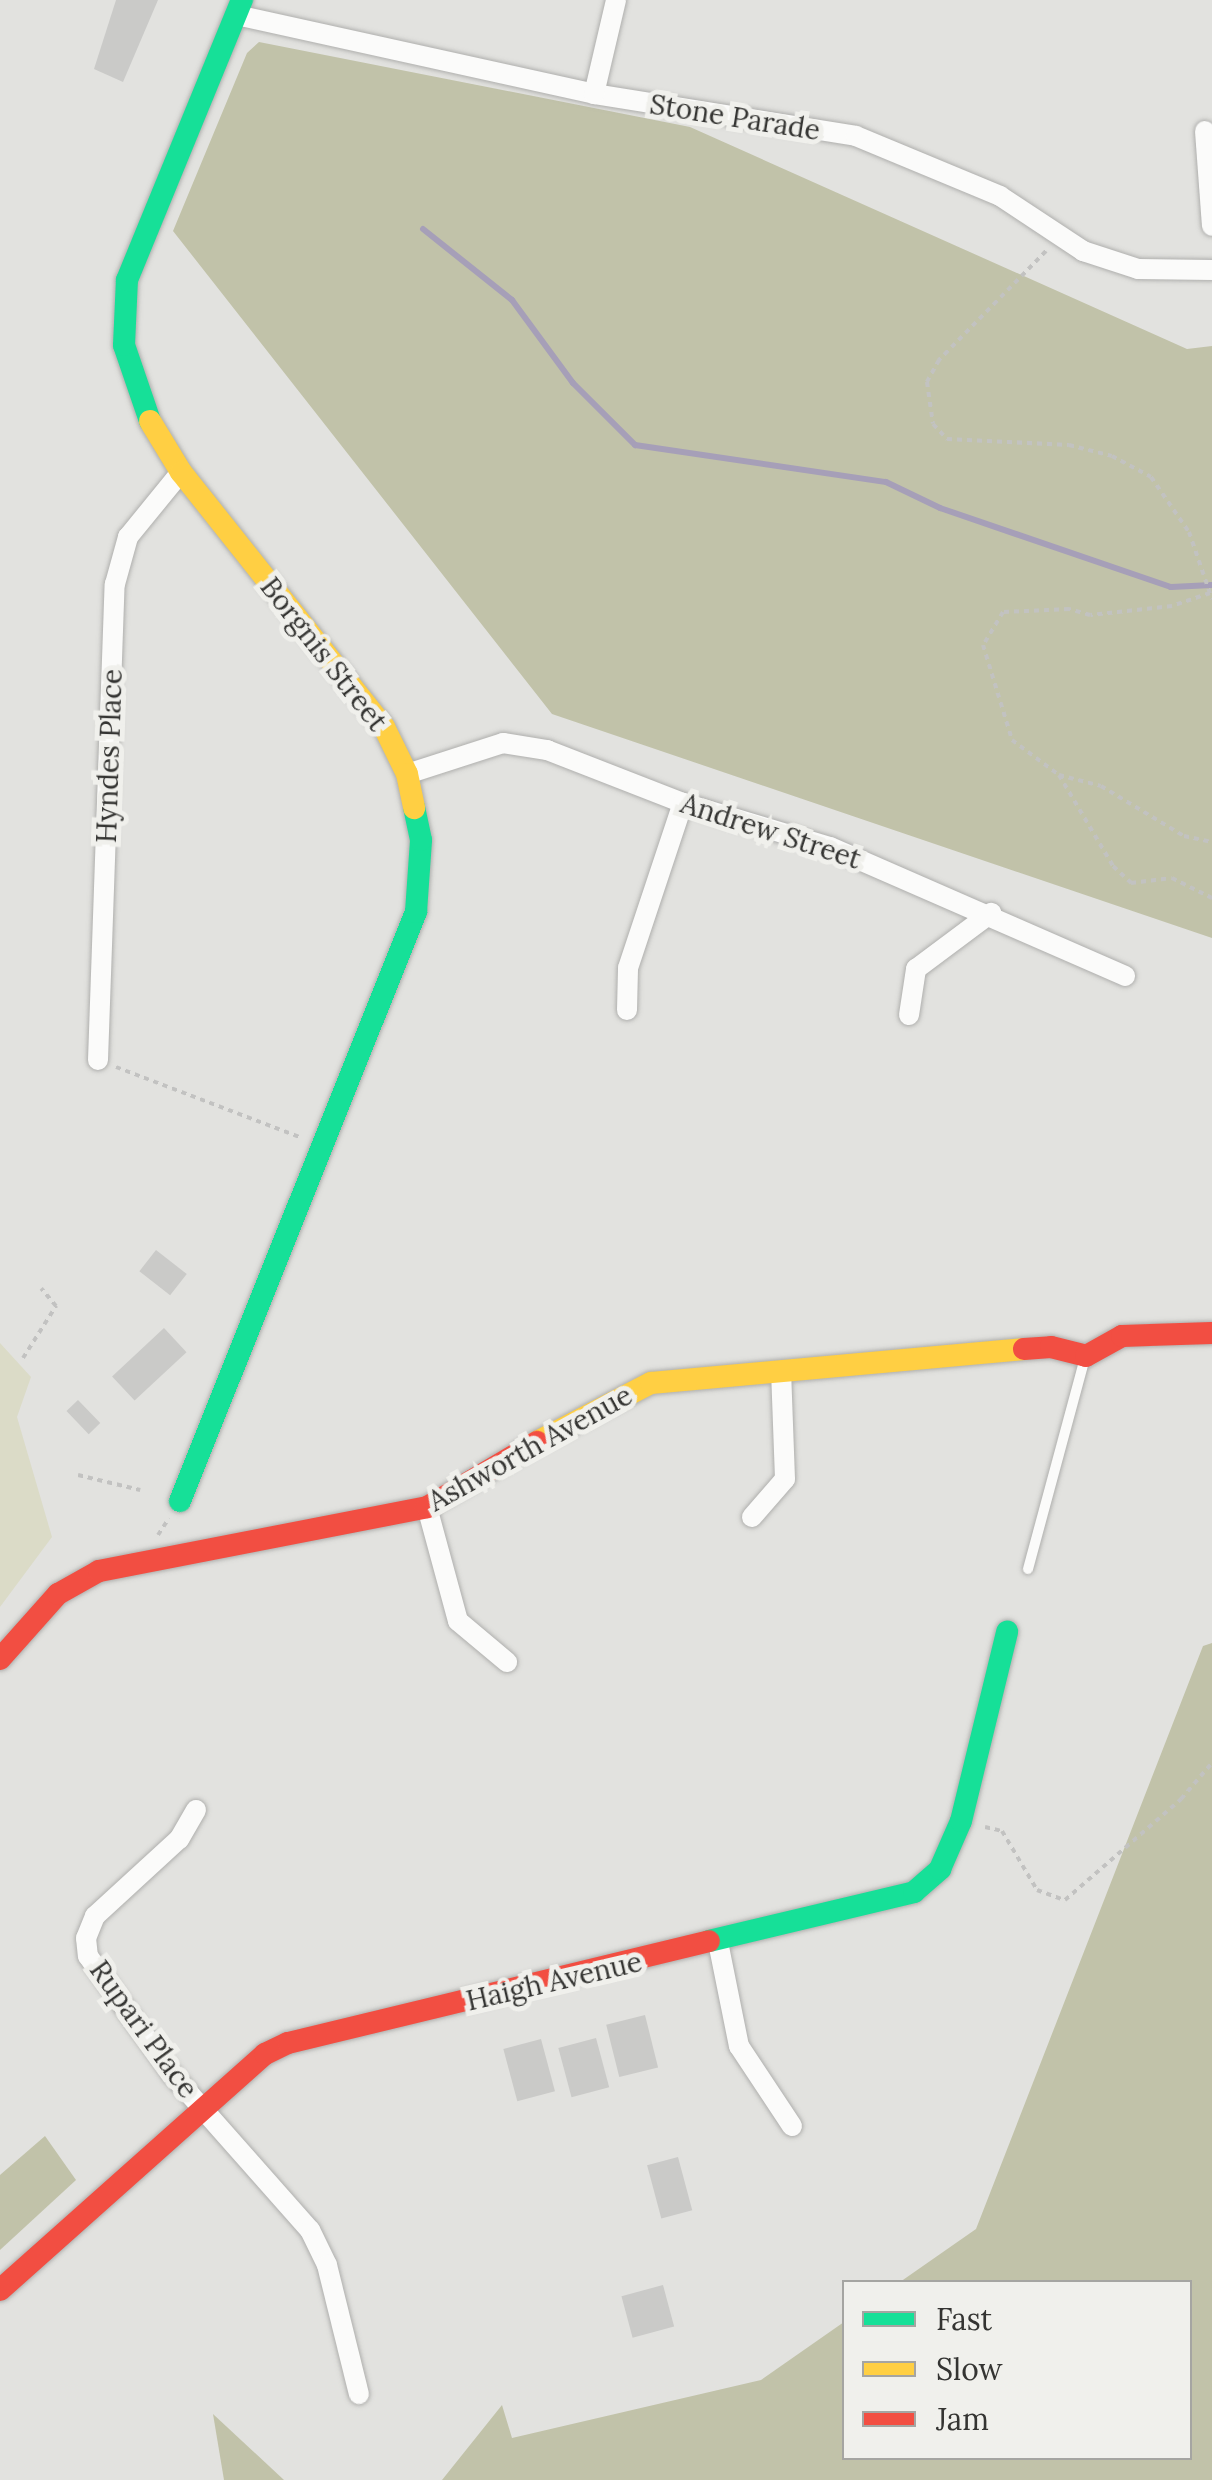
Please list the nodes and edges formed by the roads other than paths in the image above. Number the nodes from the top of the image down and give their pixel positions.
1 (616, 0) edge
2 (239, 8) edge
3 (594, 94) junction
4 (1205, 130) dead end
5 (1212, 226) edge
6 (1212, 270) edge
7 (182, 472) junction
8 (408, 774) junction
9 (683, 803) junction
10 (992, 913) junction
11 (1125, 976) dead end
12 (627, 1010) dead end
13 (909, 1015) dead end
14 (98, 1060) road end
15 (1212, 1332) edge
16 (1086, 1356) junction
17 (781, 1371) junction
18 (180, 1501) road end
19 (427, 1507) junction
20 (752, 1517) dead end
21 (1028, 1569) dead end
22 (1007, 1632) dead end
23 (0, 1659) edge
24 (506, 1662) dead end
25 (196, 1810) dead end
26 (718, 1942) junction
27 (204, 2110) junction
28 (792, 2126) dead end
29 (0, 2290) edge
30 (359, 2394) dead end

1 - 3 street
2 - 3 street, Stone Parade
2 - 7 street, Borgnis Street
3 - 6 street, Stone Parade
4 - 5 street
7 - 8 street, Borgnis Street
7 - 14 street, Hyndes Place
8 - 9 street, Andrew Street
8 - 18 street, Borgnis Street
9 - 10 street, Andrew Street
9 - 12 street
10 - 11 street, Andrew Street
10 - 13 street
15 - 16 street
16 - 17 street, Ashworth Avenue
16 - 21 lane
17 - 19 street, Ashworth Avenue
17 - 20 street
19 - 23 street, Ashworth Avenue
19 - 24 street
22 - 26 street, Haigh Avenue
25 - 27 street, Rupari Place
26 - 27 street, Haigh Avenue
26 - 28 street
27 - 29 street, Haigh Avenue
27 - 30 street, Rupari Place

